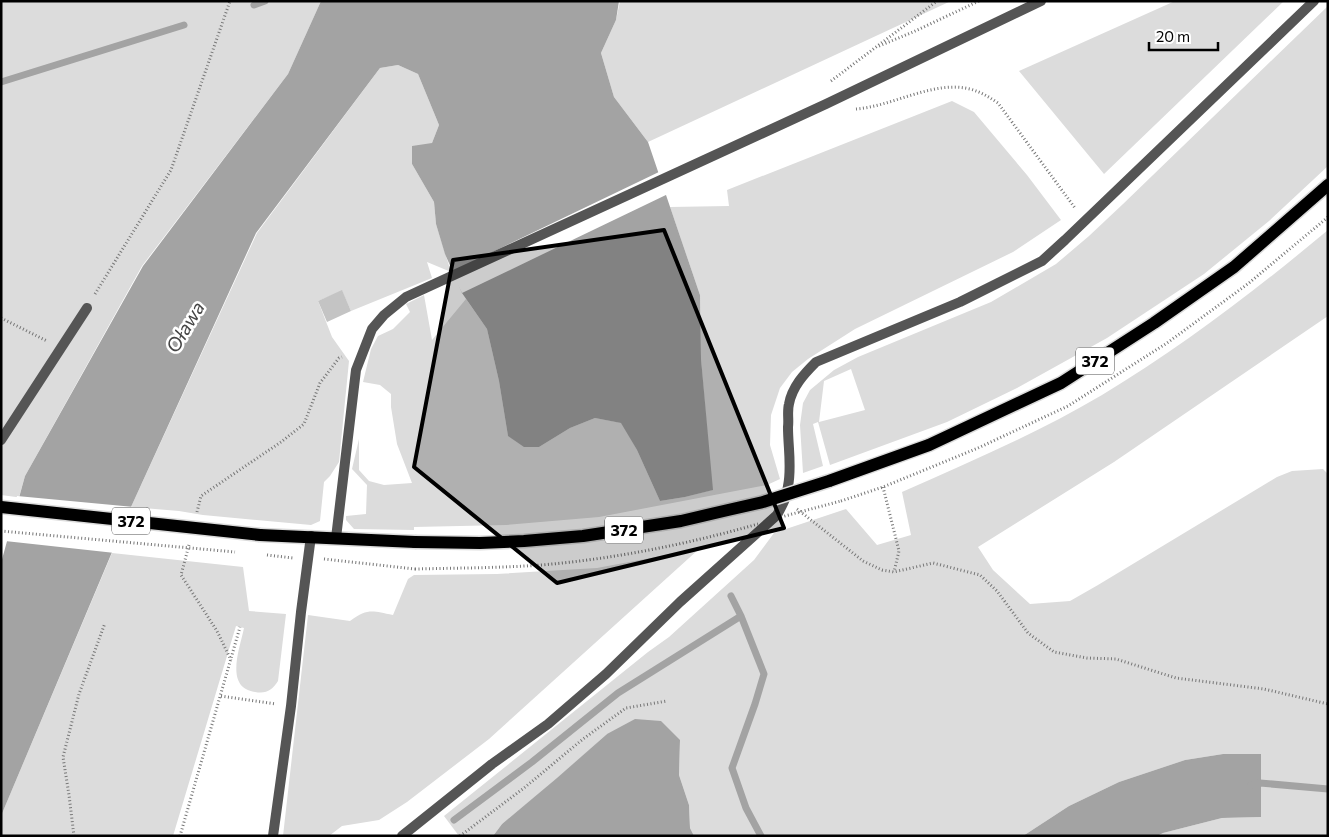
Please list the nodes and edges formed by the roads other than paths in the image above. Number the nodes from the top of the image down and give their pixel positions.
1 (1040, 1) edge
2 (1314, 1) edge
3 (1328, 184) edge
4 (86, 308) road end
5 (1, 440) edge
6 (1, 508) edge
7 (311, 536) junction
8 (336, 538) junction
9 (274, 836) edge
10 (402, 836) edge

1 - 8 street
2 - 10 street
3 - 8 main road, 372, bridge
4 - 5 street
6 - 7 main road, 372, bridge
7 - 8 main road, 372
7 - 9 street

